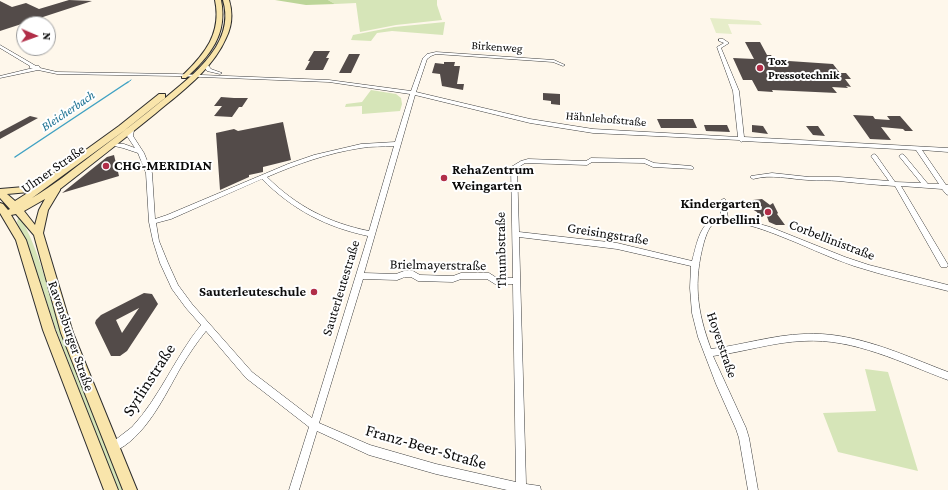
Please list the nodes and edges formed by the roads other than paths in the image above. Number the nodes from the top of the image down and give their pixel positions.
1 (218, 0) edge
2 (226, 0) edge
3 (721, 40) dead end
4 (0, 46) edge
5 (429, 55) joint
6 (205, 65) junction
7 (563, 65) dead end
8 (33, 69) junction
9 (0, 77) edge
10 (189, 77) junction
11 (242, 78) junction
12 (414, 93) junction
13 (131, 130) junction
14 (741, 140) junction
15 (112, 144) junction
16 (398, 144) junction
17 (918, 148) junction
18 (948, 150) edge
19 (139, 151) junction
20 (874, 156) dead end
21 (902, 156) dead end
22 (68, 166) junction
23 (690, 168) dead end
24 (263, 177) junction
25 (753, 177) dead end
26 (63, 181) junction
27 (895, 183) junction
28 (926, 185) junction
29 (946, 186) edge
30 (2, 192) edge
31 (948, 193) edge
32 (723, 201) dead end
33 (10, 209) edge
34 (725, 220) junction
35 (152, 222) junction
36 (38, 233) junction
37 (372, 234) junction
38 (515, 234) junction
39 (695, 264) junction
40 (944, 264) dead end
41 (360, 276) junction
42 (516, 281) junction
43 (948, 288) edge
44 (205, 326) junction
45 (708, 352) junction
46 (948, 376) edge
47 (314, 425) junction
48 (113, 447) junction
49 (521, 489) edge
50 (112, 490) edge
51 (130, 490) edge
52 (294, 490) edge
53 (536, 490) edge
54 (753, 490) edge

1 - 10 main road, Ulmer Straße
2 - 6 main road, Ulmer Straße
3 - 14 street
4 - 8 street
5 - 7 street, Birkenweg
5 - 12 street, Sauterleutestraße
6 - 10 main road, Ulmer Straße
6 - 11 street
8 - 9 street
8 - 10 street
10 - 11 street
10 - 13 main road, Ulmer Straße
10 - 22 main road, Ulmer Straße
11 - 12 street, Hähnlehofstraße
12 - 14 street, Hähnlehofstraße
12 - 16 street, Sauterleutestraße
13 - 15 main road, Ulmer Straße
13 - 19 street, Franz-Beer-Straße
14 - 17 street, Hähnlehofstraße
15 - 19 street
15 - 26 main road, Ulmer Straße
16 - 24 street
16 - 37 street, Sauterleutestraße
17 - 18 street, Hähnlehofstraße
17 - 29 street
19 - 35 street, Franz-Beer-Straße
20 - 27 street
21 - 28 street
22 - 30 main road
22 - 33 main road, Ulmer Straße
23 - 38 street, Thumbstraße
24 - 35 street
24 - 37 street
25 - 27 street
26 - 33 main road, Ulmer Straße
26 - 36 main road
27 - 28 street
27 - 40 street
28 - 29 street
29 - 31 street
30 - 33 main road, Ravensburger Straße
32 - 34 street
33 - 36 main road, Ravensburger Straße
33 - 50 main road, Ravensburger Straße
34 - 39 street, Hoyerstraße
34 - 43 street, Corbellinistraße
35 - 44 street, Franz-Beer-Straße
36 - 48 main road, Ravensburger Straße
37 - 41 street, Sauterleutestraße
38 - 39 street, Greisingstraße
38 - 42 street, Thumbstraße
39 - 45 street, Hoyerstraße
41 - 42 street, Brielmayerstraße
41 - 47 street, Sauterleutestraße
42 - 49 street, Thumbstraße
44 - 47 street, Franz-Beer-Straße
44 - 48 street, Syrlinstraße
45 - 46 street
45 - 54 street, Hoyerstraße
47 - 49 street, Franz-Beer-Straße
47 - 52 street, Sauterleutestraße
48 - 51 main road, Ravensburger Straße
49 - 53 street, Franz-Beer-Straße

